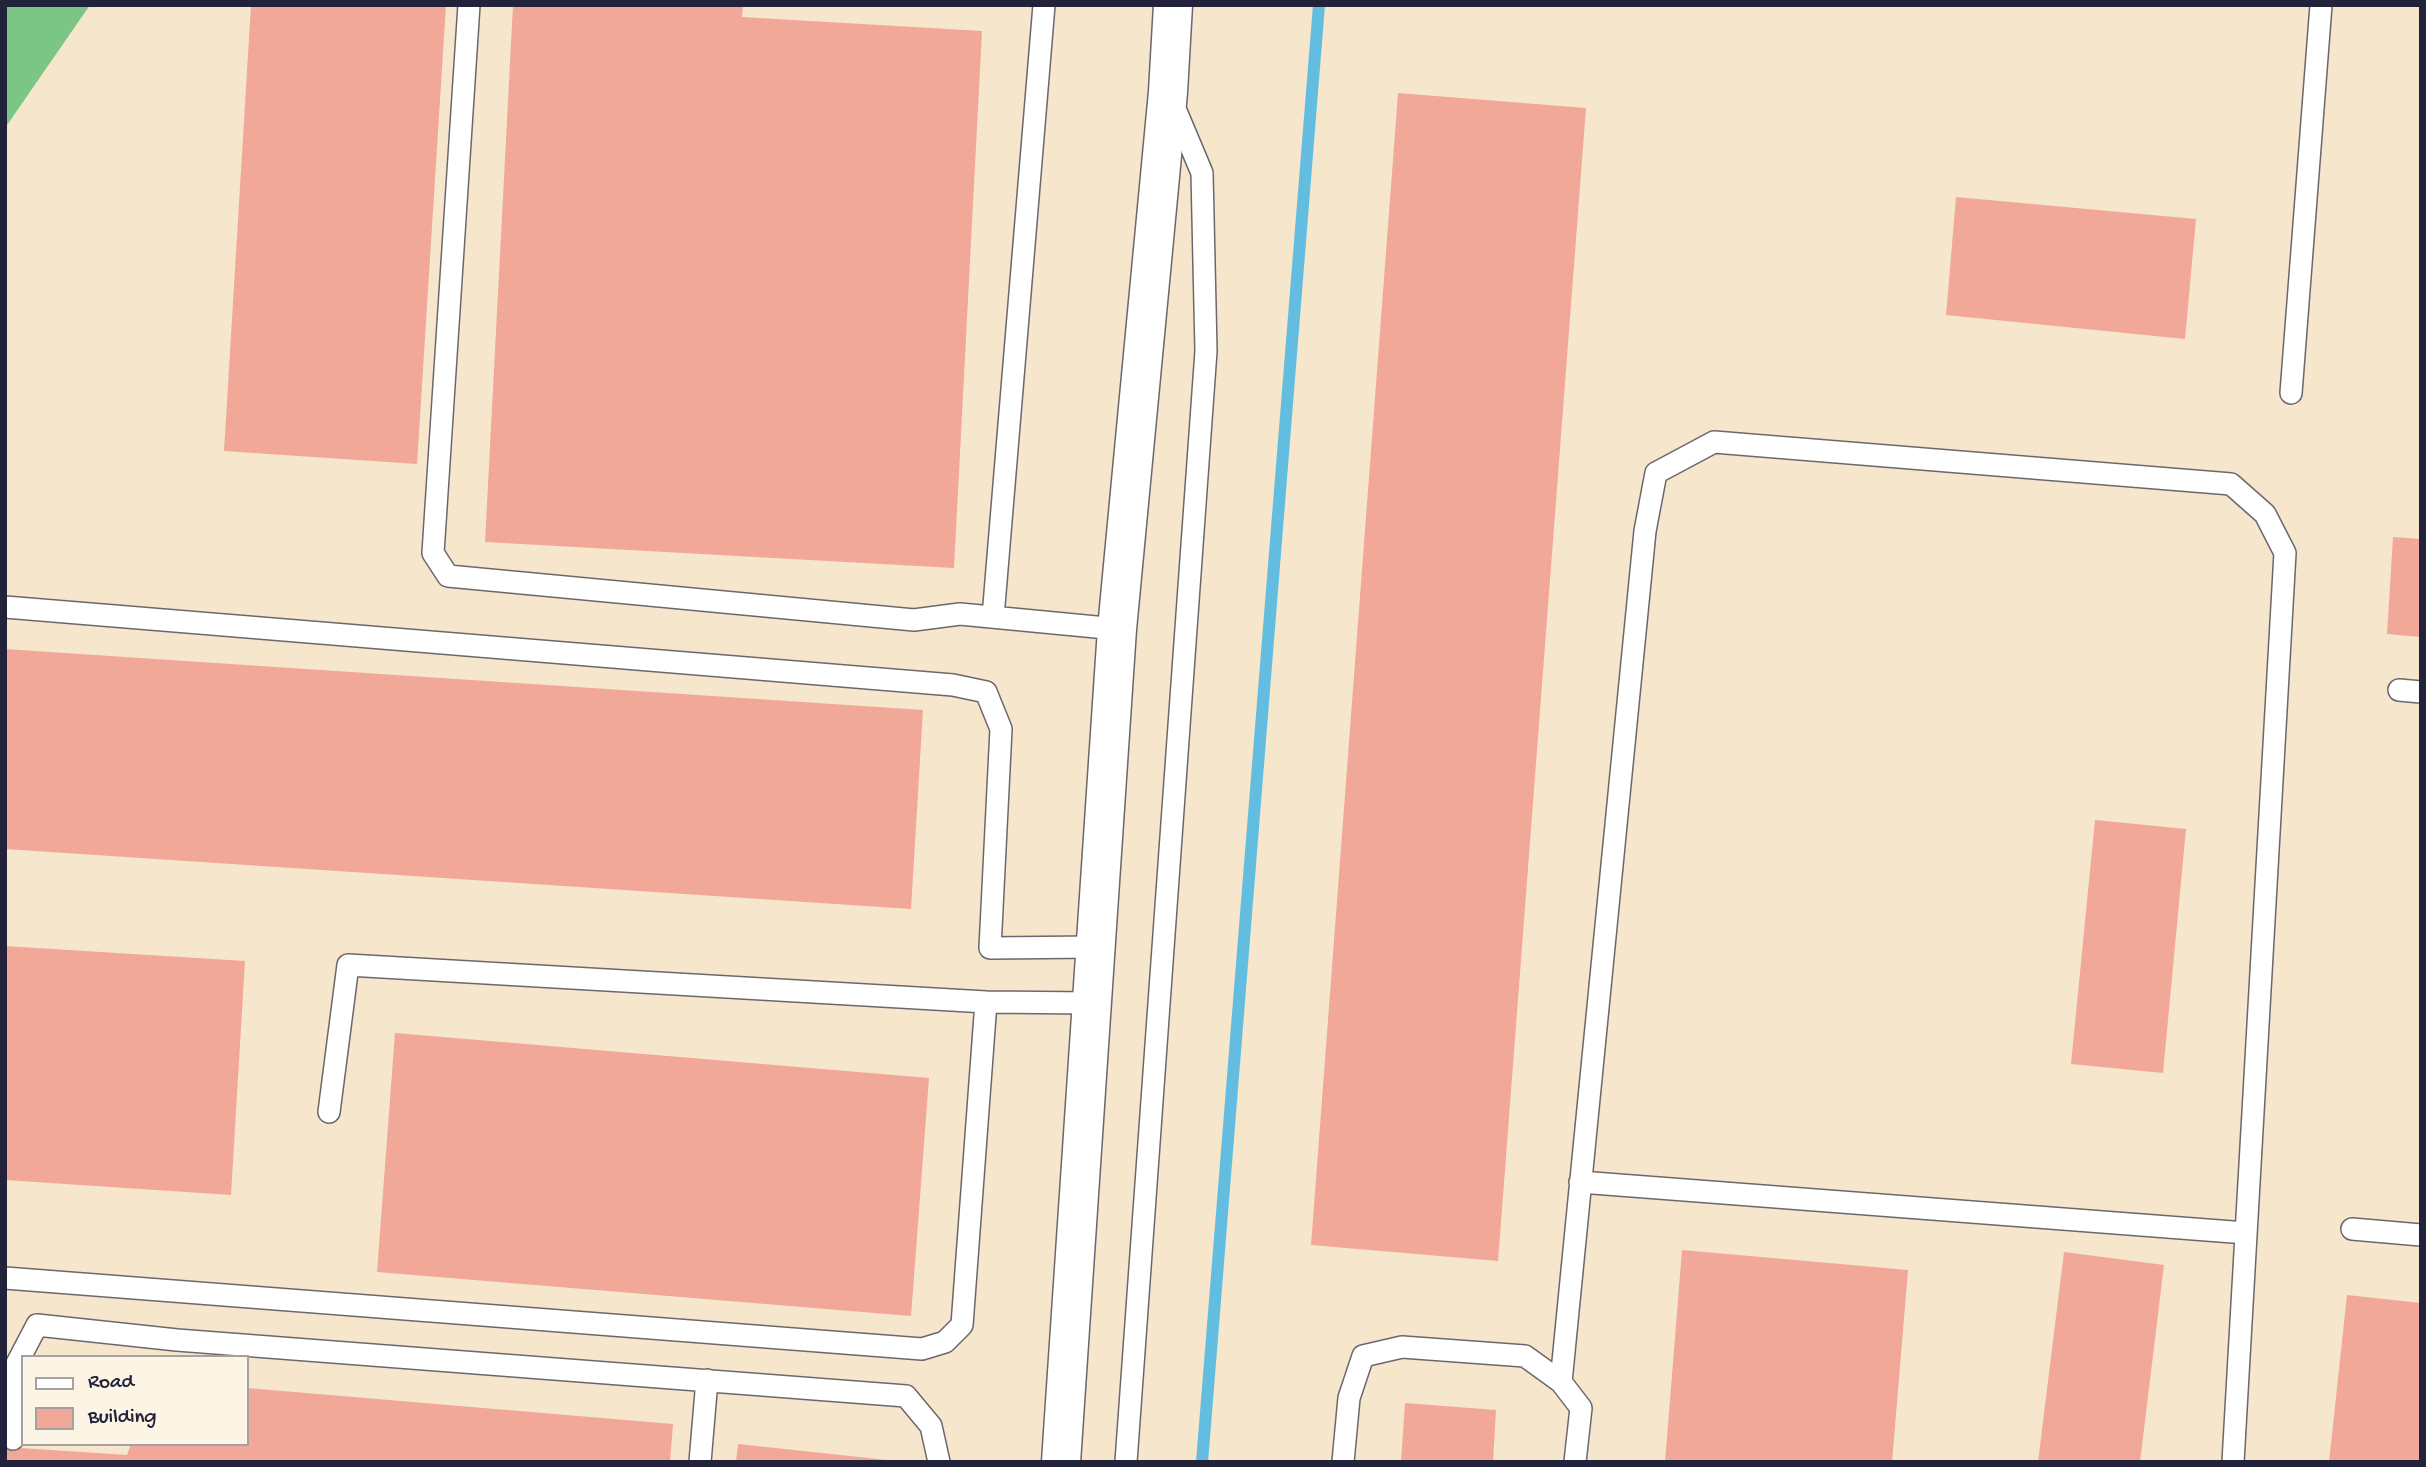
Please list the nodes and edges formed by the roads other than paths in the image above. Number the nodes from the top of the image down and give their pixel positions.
1 (469, 5) edge
2 (1044, 5) edge
3 (1173, 5) edge
4 (2321, 5) edge
5 (1168, 92) junction
6 (2291, 393) dead end
7 (5, 607) edge
8 (993, 617) junction
9 (1117, 629) junction
10 (2399, 690) dead end
11 (2421, 692) edge
12 (1096, 947) junction
13 (986, 1002) junction
14 (1092, 1003) junction
15 (329, 1112) dead end
16 (1580, 1182) junction
17 (2352, 1229) dead end
18 (2246, 1233) junction
19 (2421, 1235) edge
20 (5, 1278) edge
21 (21, 1355) edge
22 (21, 1356) edge
23 (707, 1380) junction
24 (1560, 1382) junction
25 (13, 1439) dead end
26 (700, 1462) edge
27 (939, 1462) edge
28 (1061, 1462) edge
29 (1126, 1462) edge
30 (1343, 1462) edge
31 (1575, 1462) edge
32 (2233, 1462) edge

1 - 8 lane
2 - 8 lane
3 - 5 street
4 - 6 lane
5 - 9 street
5 - 29 lane
7 - 12 lane
8 - 9 lane
9 - 12 street
10 - 11 lane
12 - 14 street
13 - 14 lane
13 - 15 lane
13 - 20 lane
14 - 28 street
16 - 18 lane
16 - 18 lane
16 - 24 lane
17 - 19 lane
18 - 32 lane
21 - 23 lane
22 - 25 lane
23 - 26 lane
23 - 27 lane
24 - 30 lane
24 - 31 lane

